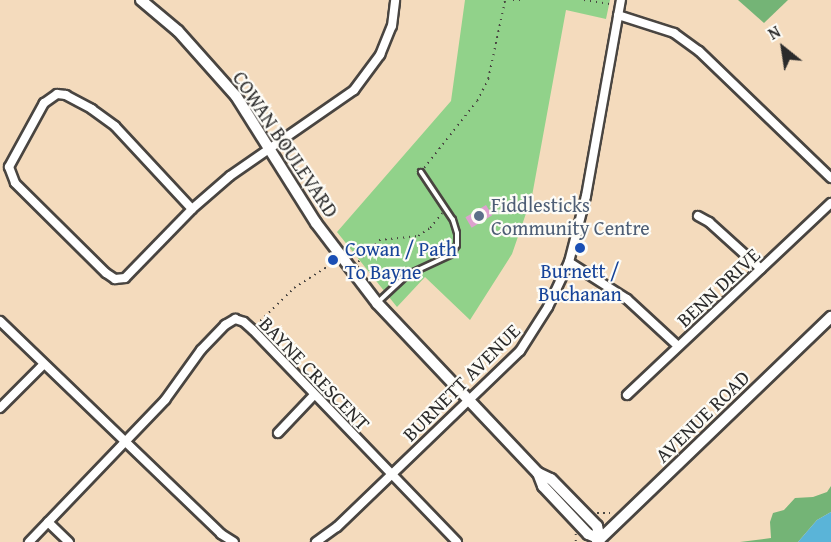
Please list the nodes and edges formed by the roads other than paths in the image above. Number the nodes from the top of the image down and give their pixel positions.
1 (141, 0) edge
2 (395, 0) edge
3 (621, 0) edge
4 (618, 15) junction
5 (272, 148) junction
6 (421, 172) road end
7 (831, 178) edge
8 (831, 203) edge
9 (192, 209) junction
10 (698, 216) dead end
11 (568, 261) junction
12 (761, 269) junction
13 (377, 303) junction
14 (831, 317) edge
15 (0, 321) edge
16 (678, 346) junction
17 (44, 364) junction
18 (627, 395) dead end
19 (314, 396) junction
20 (469, 401) junction
21 (0, 408) edge
22 (278, 432) dead end
23 (124, 442) junction
24 (391, 475) junction
25 (48, 522) junction
26 (599, 541) edge
27 (29, 542) edge
28 (69, 542) edge
29 (234, 542) edge
30 (316, 542) edge
31 (457, 542) edge

1 - 5 street, COWAN BOULEVARD
2 - 5 street
3 - 4 street, BURNETT AVENUE
4 - 7 street
4 - 11 street, BURNETT AVENUE
5 - 9 street
5 - 13 street, COWAN BOULEVARD
6 - 13 lane
8 - 12 street, BENN DRIVE
9 - 9 street
10 - 12 street
11 - 16 street
11 - 20 street, BURNETT AVENUE
12 - 16 street, BENN DRIVE
13 - 20 street, COWAN BOULEVARD
14 - 26 street, AVENUE ROAD
15 - 17 street
16 - 18 street, BENN DRIVE
17 - 21 street
17 - 23 street
19 - 22 street
19 - 23 street, BAYNE CRESCENT
19 - 24 street, BAYNE CRESCENT
20 - 24 street, BURNETT AVENUE
20 - 26 street, COWAN BOULEVARD
23 - 25 street, BAYNE CRESCENT
23 - 29 street
24 - 30 street, BURNETT AVENUE
24 - 31 street, BAYNE CRESCENT
25 - 27 street, BAYNE CRESCENT
25 - 28 street

